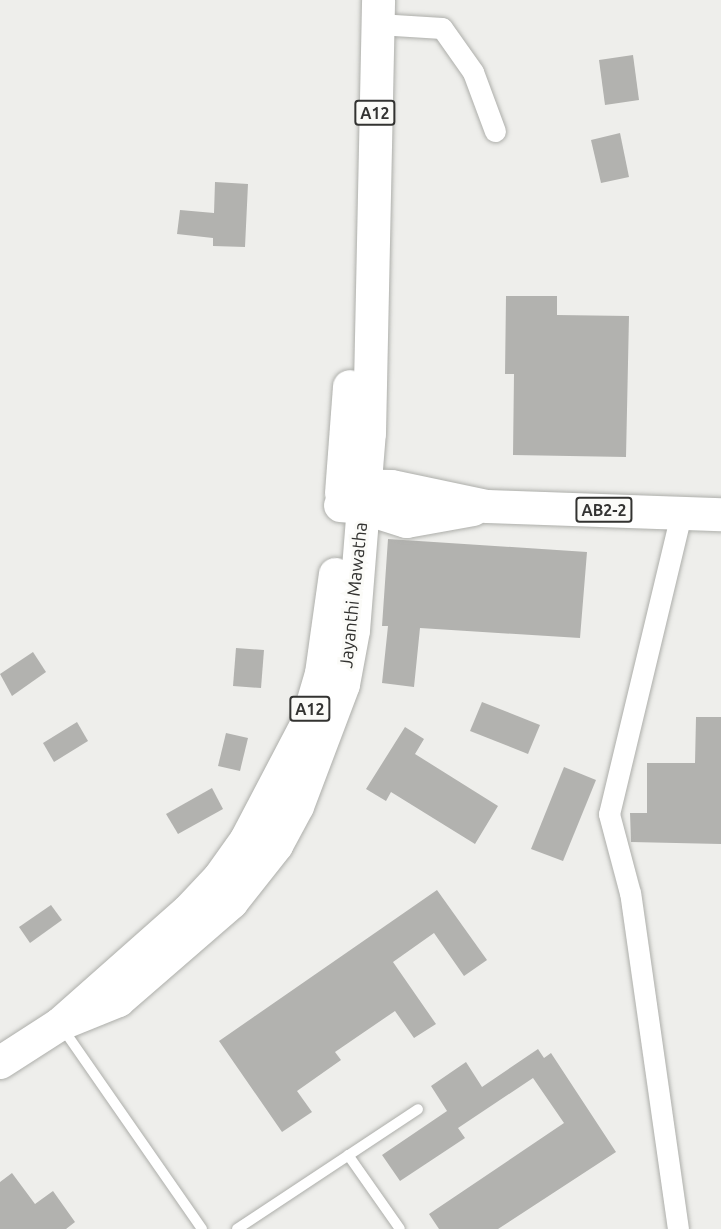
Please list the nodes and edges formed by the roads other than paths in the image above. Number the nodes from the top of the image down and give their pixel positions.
1 (378, 12) edge
2 (495, 131) dead end
3 (370, 226) junction
4 (369, 433) junction
5 (352, 496) junction
6 (409, 505) junction
7 (681, 513) junction
8 (721, 514) edge
9 (359, 558) junction
10 (59, 1024) junction
11 (0, 1062) edge
12 (418, 1109) dead end
13 (348, 1155) junction
14 (202, 1229) edge
15 (237, 1229) edge
16 (400, 1229) edge
17 (678, 1229) edge

1 - 2 street
1 - 3 main road, Jayanthi Mawatha / A12
3 - 4 main road, Jayanthi Mawatha / A12
3 - 5 main road, Jayanthi Mawatha / A12
4 - 5 main road, Jayanthi Mawatha / A12
4 - 6 main road
5 - 6 main road, AB2-2
5 - 9 main road, Jayanthi Mawatha / A12
5 - 10 main road, Jayanthi Mawatha / A12
6 - 7 main road, AB2-2
6 - 9 main road
7 - 8 main road, AB2-2
7 - 17 street
9 - 10 main road, Jayanthi Mawatha / A12
10 - 11 main road, Jayanthi Mawatha / A12
10 - 14 lane
12 - 13 lane
13 - 15 lane
13 - 16 lane

